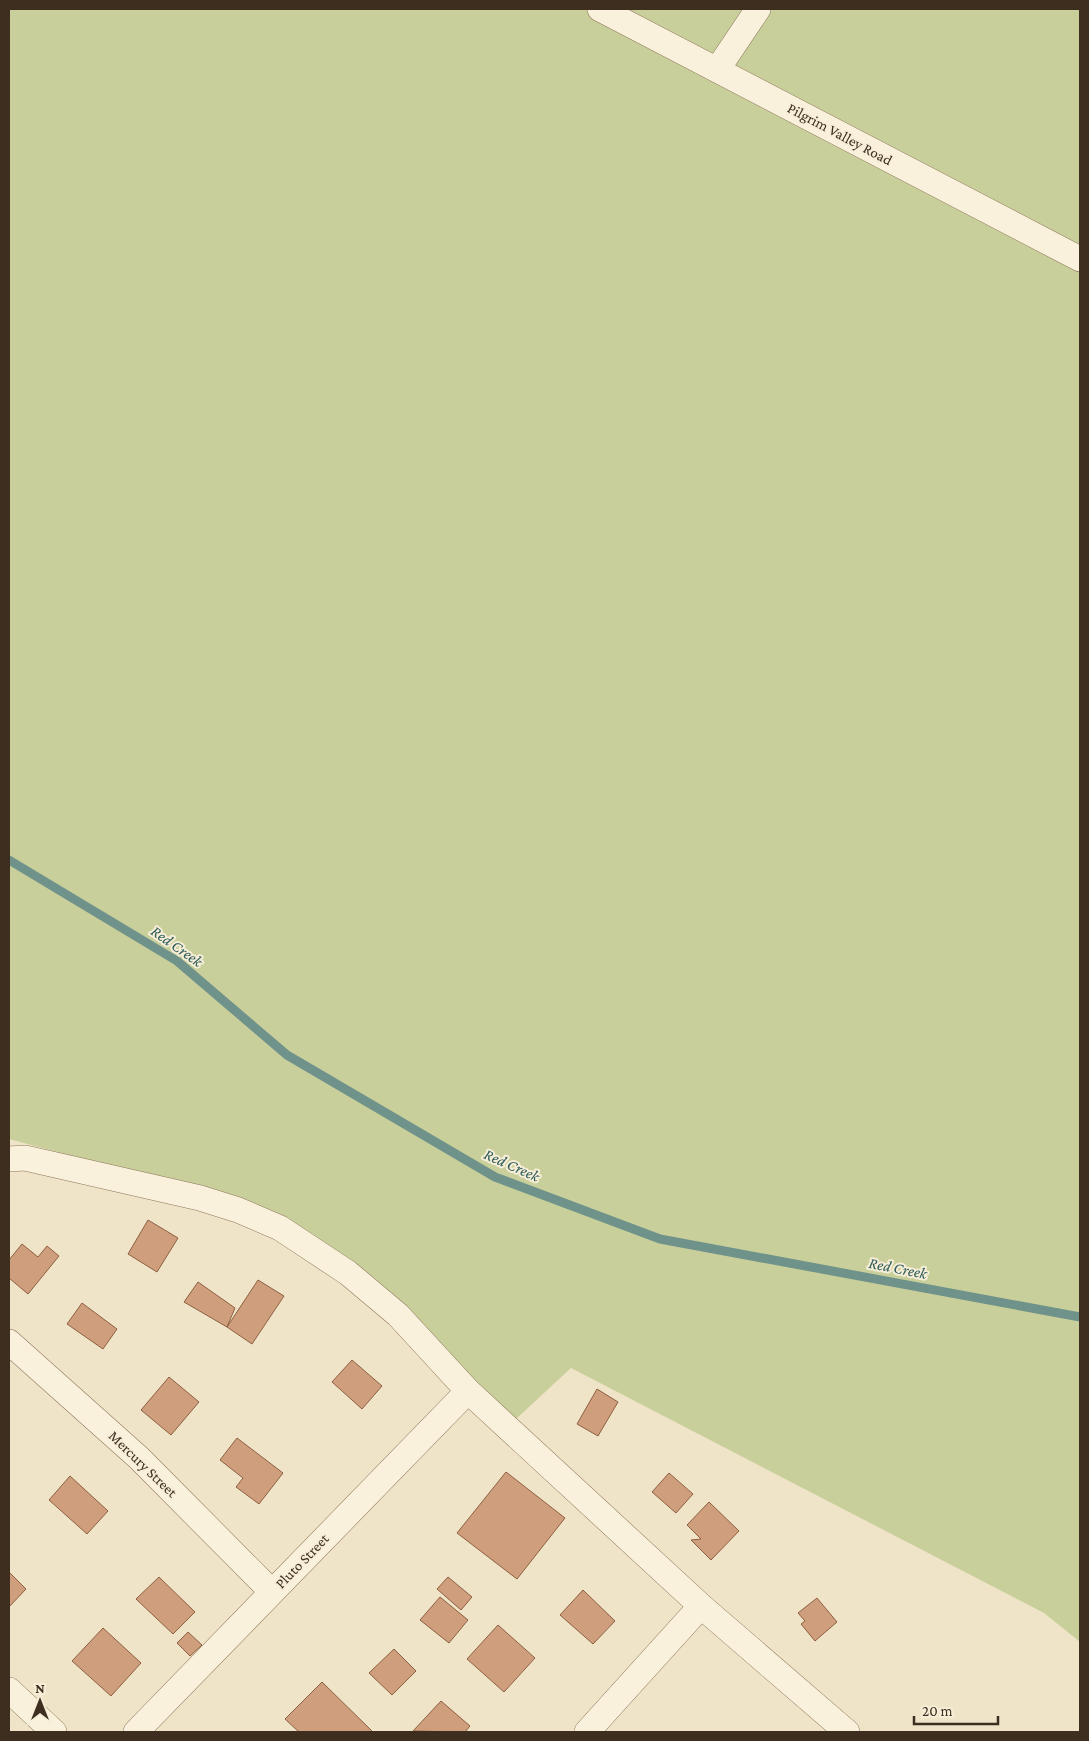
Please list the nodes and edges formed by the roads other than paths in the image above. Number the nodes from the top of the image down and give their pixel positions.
1 (600, 9) edge
2 (758, 9) edge
3 (716, 70) junction
4 (1080, 259) edge
5 (9, 1158) edge
6 (9, 1342) edge
7 (468, 1391) junction
8 (272, 1592) junction
9 (701, 1606) junction
10 (9, 1690) edge
11 (54, 1732) edge
12 (136, 1732) edge
13 (587, 1732) edge
14 (847, 1732) edge

1 - 3 street, Pilgrim Valley Road
2 - 3 street
3 - 4 street, Pilgrim Valley Road
5 - 7 street
6 - 8 street, Mercury Street
7 - 8 street, Pluto Street
7 - 9 street
8 - 12 street, Pluto Street
9 - 13 street
9 - 14 street
10 - 11 street

